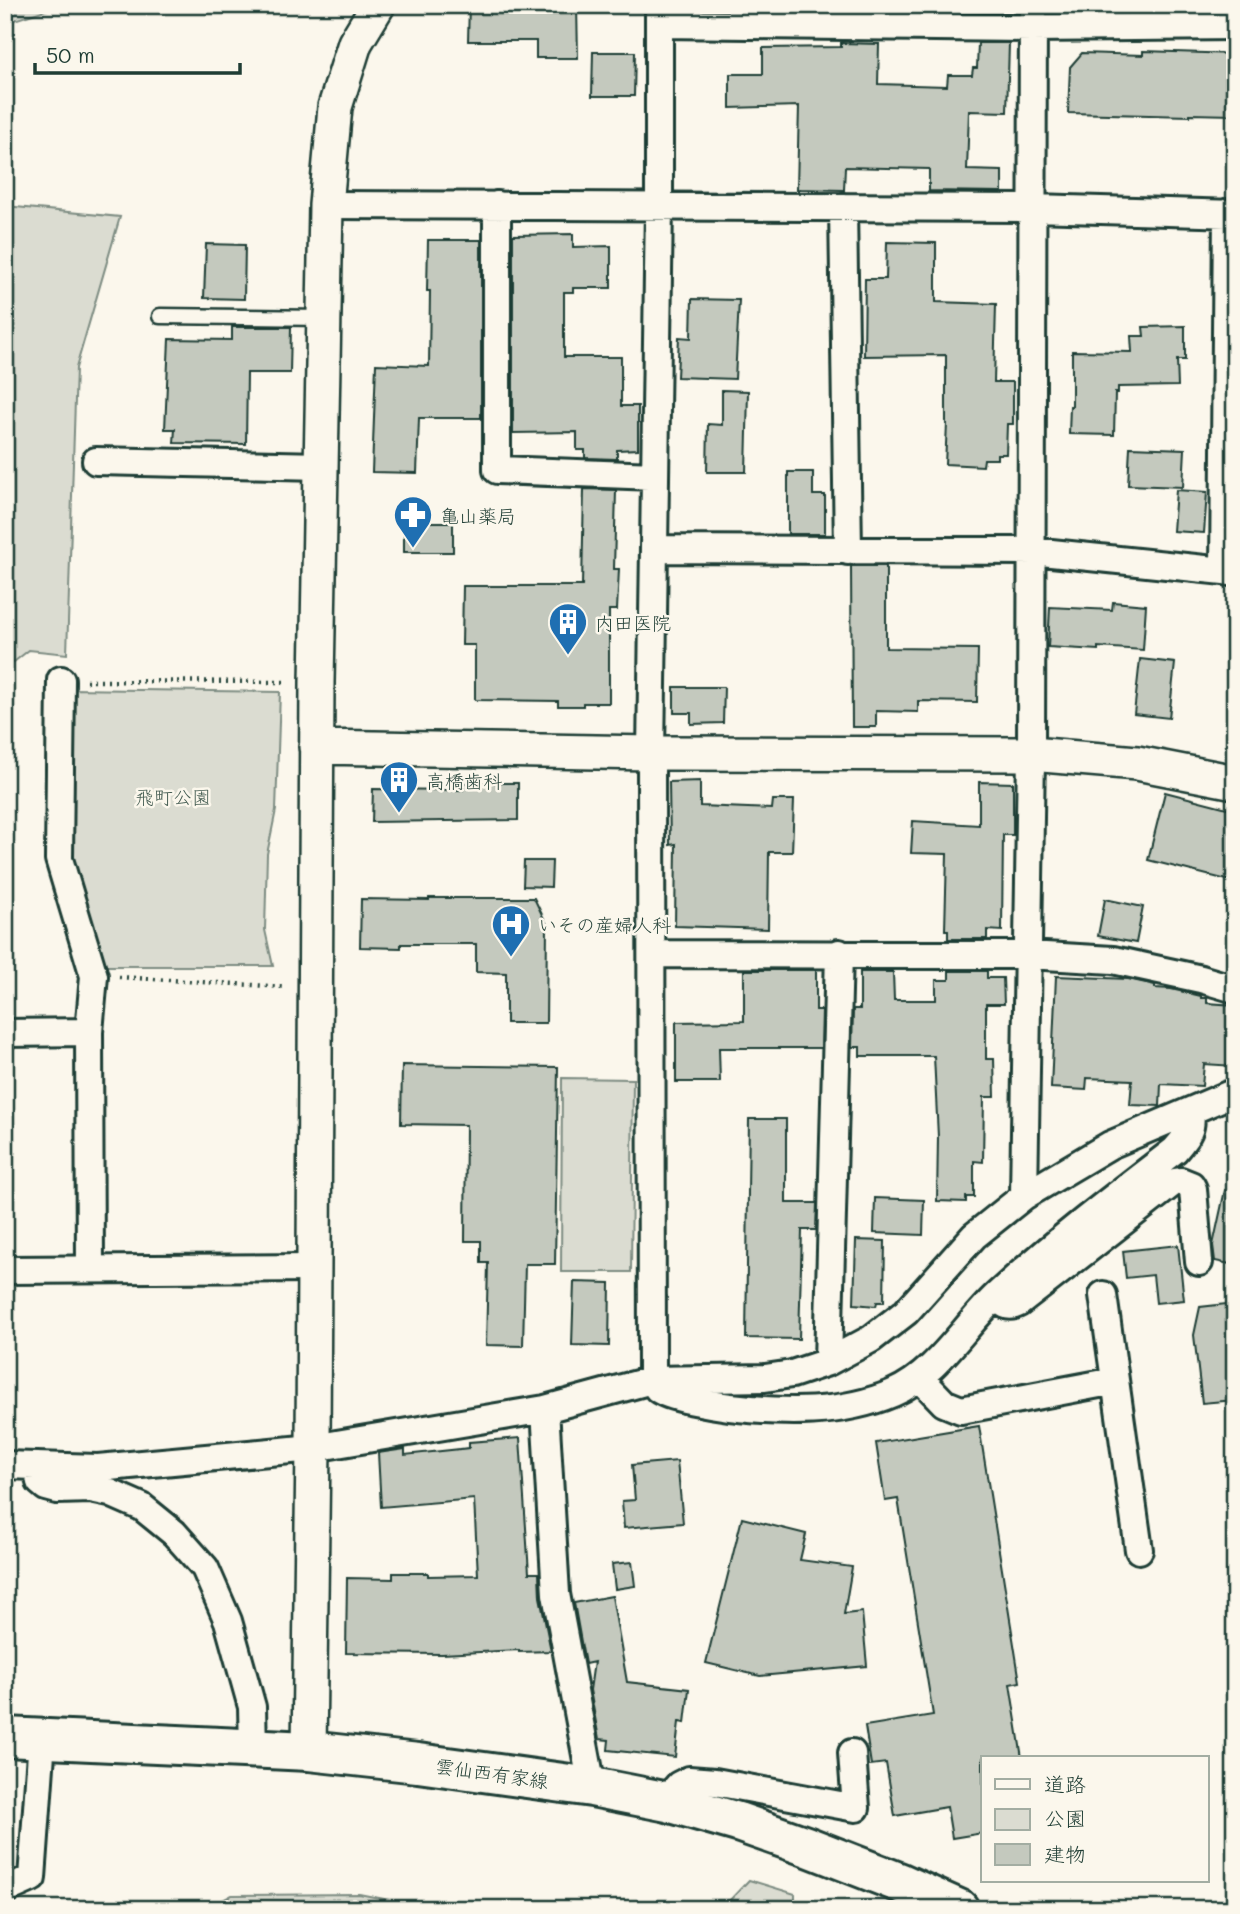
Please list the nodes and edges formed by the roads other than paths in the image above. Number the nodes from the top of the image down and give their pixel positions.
1 (377, 5) edge
2 (659, 15) edge
3 (1033, 17) edge
4 (1235, 26) edge
5 (326, 205) junction
6 (497, 205) junction
7 (659, 205) junction
8 (843, 207) junction
9 (1034, 208) junction
10 (1231, 213) edge
11 (160, 316) dead end
12 (324, 318) junction
13 (96, 461) dead end
14 (321, 466) junction
15 (655, 476) junction
16 (654, 549) junction
17 (848, 551) junction
18 (1032, 551) junction
19 (1229, 572) edge
20 (61, 680) road end
21 (316, 747) junction
22 (652, 753) junction
23 (1031, 754) junction
24 (1235, 782) edge
25 (839, 953) junction
26 (652, 954) junction
27 (1028, 955) junction
28 (1235, 989) edge
29 (89, 1032) junction
30 (5, 1033) edge
31 (1235, 1092) edge
32 (1189, 1111) junction
33 (1024, 1196) junction
34 (1199, 1262) dead end
35 (314, 1268) junction
36 (90, 1269) junction
37 (5, 1270) edge
38 (1103, 1295) dead end
39 (996, 1296) junction
40 (828, 1362) junction
41 (920, 1378) junction
42 (652, 1380) junction
43 (1115, 1381) junction
44 (545, 1409) junction
45 (313, 1448) junction
46 (5, 1465) edge
47 (37, 1466) junction
48 (1139, 1550) dead end
49 (23, 1738) edge
50 (253, 1748) junction
51 (309, 1751) junction
52 (852, 1753) dead end
53 (592, 1787) junction
54 (668, 1802) junction
55 (5, 1890) edge
56 (959, 1909) edge

1 - 5 street
2 - 3 street
2 - 7 street
3 - 4 street
3 - 9 street
5 - 6 street
5 - 12 street
6 - 7 street
6 - 15 street
7 - 8 street
7 - 15 street
8 - 9 street
8 - 17 street
9 - 10 street
9 - 18 street
10 - 19 street
11 - 12 lane
12 - 14 street
13 - 14 street
14 - 21 street
15 - 16 street
16 - 17 street
16 - 22 street
17 - 18 street
18 - 19 street
18 - 23 street
20 - 29 street
21 - 22 street
21 - 35 street
22 - 23 street
22 - 26 street
23 - 24 street
23 - 27 street
25 - 26 street
25 - 27 street
25 - 40 street
26 - 42 street
27 - 28 street
27 - 33 street
29 - 30 street
29 - 36 street
31 - 32 street
32 - 33 street
32 - 39 street
33 - 40 street
34 - 39 street
35 - 36 street
35 - 45 street
36 - 37 street
38 - 43 street
39 - 41 street
40 - 42 street
41 - 42 street
41 - 43 street
42 - 44 street
43 - 48 street
44 - 45 street
44 - 53 street
45 - 47 street
45 - 51 street
46 - 47 street
47 - 50 street
49 - 50 main road, 雲仙西有家線
49 - 55 street
50 - 51 main road, 雲仙西有家線
51 - 53 main road, 雲仙西有家線
52 - 54 street
53 - 54 main road, 雲仙西有家線
54 - 56 main road, 雲仙西有家線

